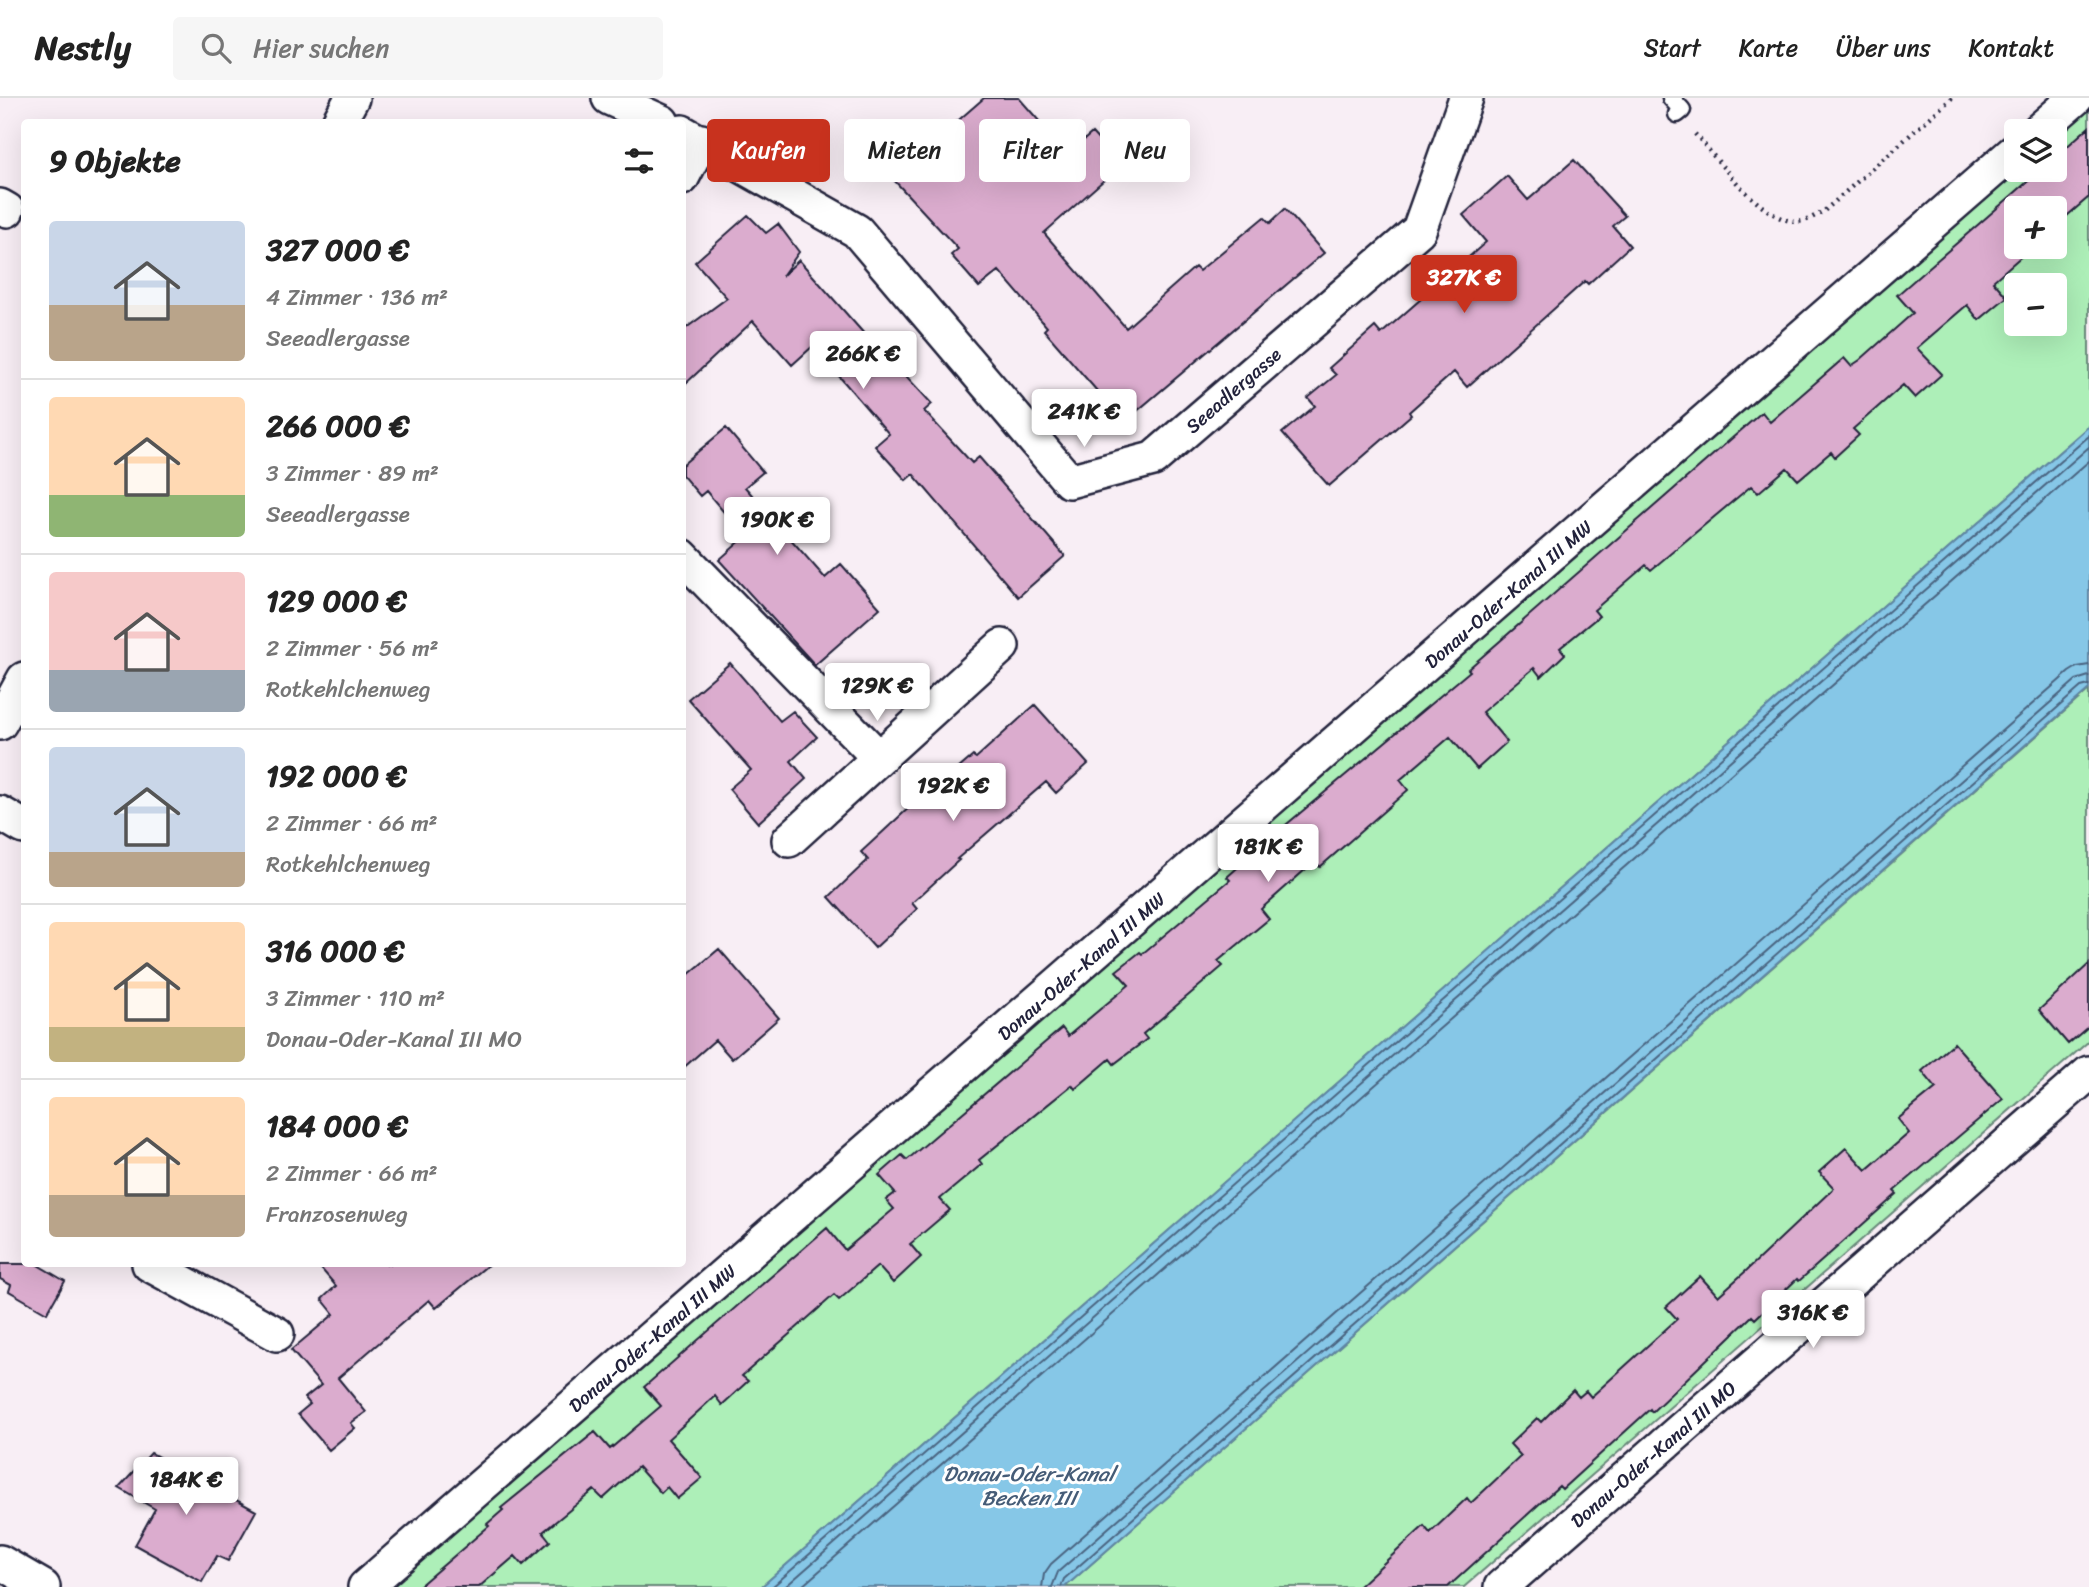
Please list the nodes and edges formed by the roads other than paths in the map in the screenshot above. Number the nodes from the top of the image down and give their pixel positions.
1 (352, 98) edge
2 (609, 98) edge
3 (1466, 98) edge
4 (1671, 98) edge
5 (2076, 98) edge
6 (1677, 114) road end
7 (341, 119) edge
8 (655, 119) edge
9 (2052, 119) edge
10 (692, 137) edge
11 (2004, 160) edge
12 (686, 162) edge
13 (686, 560) edge
14 (1002, 646) dead end
15 (21, 684) edge
16 (0, 723) edge
17 (879, 758) junction
18 (0, 813) edge
19 (21, 825) edge
20 (789, 840) dead end
21 (2089, 1073) edge
22 (154, 1267) edge
23 (277, 1334) dead end
24 (0, 1562) edge
25 (43, 1587) edge
26 (365, 1587) edge
27 (1501, 1587) edge

1 - 7 street
2 - 8 street
3 - 10 street, Seeadlergasse
4 - 6 lane
5 - 9 street
10 - 12 street
11 - 26 street, Donau-Oder-Kanal III MW
13 - 17 street
14 - 17 street
15 - 16 street
17 - 20 street
18 - 19 street
21 - 27 street, Donau-Oder-Kanal III MO
22 - 23 street
24 - 25 street

